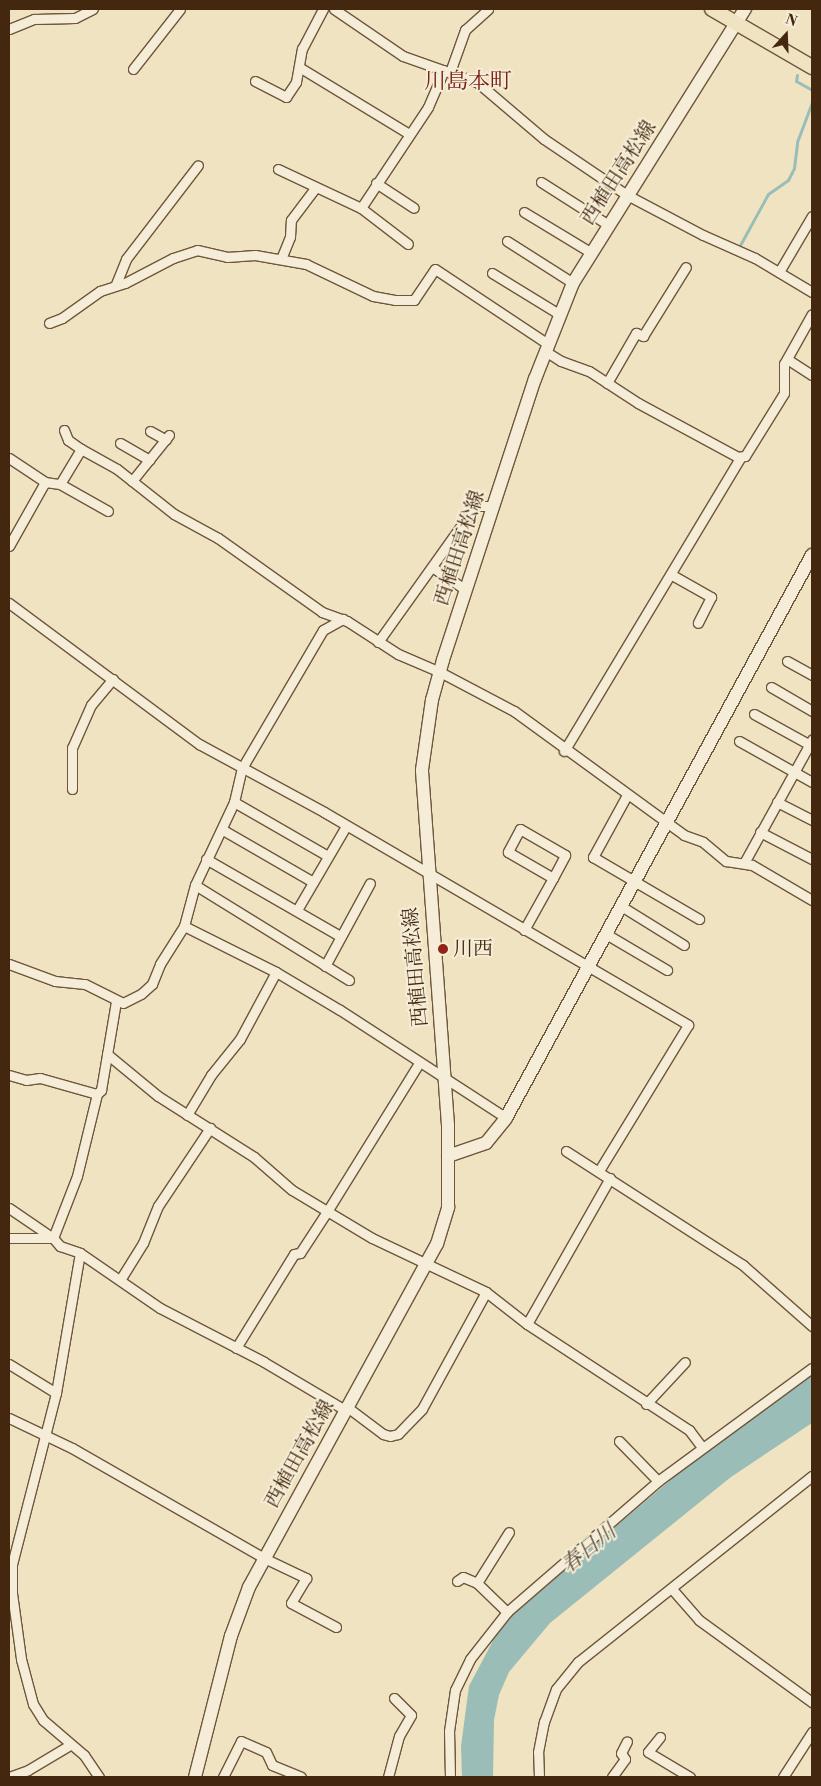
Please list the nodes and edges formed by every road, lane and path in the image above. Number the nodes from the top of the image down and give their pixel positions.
1 (93, 9) edge
2 (180, 9) edge
3 (323, 9) edge
4 (334, 9) edge
5 (488, 9) edge
6 (712, 9) edge
7 (745, 9) edge
8 (738, 24) junction
9 (9, 29) edge
10 (812, 66) edge
11 (299, 67) junction
12 (133, 69) dead end
13 (447, 71) junction
14 (255, 81) dead end
15 (409, 134) junction
16 (198, 165) dead end
17 (278, 169) dead end
18 (541, 182) dead end
19 (376, 183) junction
20 (316, 187) junction
21 (627, 195) junction
22 (361, 208) junction
23 (414, 208) dead end
24 (524, 212) dead end
25 (812, 216) edge
26 (608, 224) junction
27 (507, 241) dead end
28 (408, 244) dead end
29 (590, 252) junction
30 (281, 259) junction
31 (686, 267) dead end
32 (779, 272) junction
33 (492, 274) dead end
34 (573, 282) junction
35 (116, 284) junction
36 (812, 292) edge
37 (559, 314) junction
38 (812, 314) edge
39 (49, 323) dead end
40 (546, 348) junction
41 (787, 359) junction
42 (812, 375) edge
43 (607, 383) junction
44 (64, 430) dead end
45 (150, 431) dead end
46 (120, 443) dead end
47 (81, 449) junction
48 (741, 457) junction
49 (9, 458) edge
50 (149, 460) junction
51 (132, 481) junction
52 (45, 482) junction
53 (60, 484) junction
54 (493, 506) junction
55 (108, 511) dead end
56 (9, 546) edge
57 (812, 555) edge
58 (432, 567) junction
59 (672, 575) junction
60 (466, 590) junction
61 (9, 603) edge
62 (322, 612) junction
63 (343, 619) junction
64 (698, 623) dead end
65 (323, 630) junction
66 (378, 642) junction
67 (787, 661) dead end
68 (440, 672) junction
69 (812, 675) edge
70 (113, 679) junction
71 (770, 688) dead end
72 (812, 711) edge
73 (754, 714) dead end
74 (739, 741) dead end
75 (811, 744) edge
76 (564, 750) junction
77 (242, 768) junction
78 (793, 772) junction
79 (812, 782) edge
80 (72, 789) dead end
81 (627, 795) junction
82 (234, 802) junction
83 (777, 802) junction
84 (812, 820) edge
85 (667, 823) junction
86 (346, 826) junction
87 (223, 830) junction
88 (760, 832) junction
89 (328, 856) junction
90 (206, 859) junction
91 (812, 859) edge
92 (744, 863) junction
93 (428, 875) junction
94 (552, 878) junction
95 (313, 882) junction
96 (635, 882) junction
97 (370, 883) dead end
98 (195, 885) junction
99 (812, 900) edge
100 (621, 906) junction
101 (297, 910) junction
102 (699, 919) dead end
103 (184, 926) junction
104 (524, 930) junction
105 (606, 934) junction
106 (340, 936) junction
107 (684, 945) dead end
108 (9, 964) edge
109 (589, 964) junction
110 (326, 966) junction
111 (667, 970) dead end
112 (276, 972) junction
113 (349, 980) dead end
114 (116, 1002) junction
115 (108, 1054) junction
116 (418, 1063) junction
117 (9, 1075) edge
118 (444, 1081) junction
119 (97, 1094) junction
120 (188, 1114) junction
121 (506, 1118) junction
122 (210, 1128) junction
123 (566, 1152) dead end
124 (448, 1156) junction
125 (599, 1171) junction
126 (610, 1178) junction
127 (9, 1208) edge
128 (328, 1210) junction
129 (9, 1238) edge
130 (53, 1238) junction
131 (80, 1253) junction
132 (426, 1265) junction
133 (120, 1280) junction
134 (486, 1292) junction
135 (527, 1324) junction
136 (812, 1326) edge
137 (236, 1348) junction
138 (685, 1362) dead end
139 (9, 1364) edge
140 (812, 1368) edge
141 (56, 1393) junction
142 (646, 1404) junction
143 (346, 1409) junction
144 (9, 1418) edge
145 (43, 1435) junction
146 (619, 1441) dead end
147 (702, 1447) junction
148 (812, 1476) edge
149 (658, 1480) junction
150 (508, 1532) dead end
151 (264, 1558) junction
152 (457, 1581) dead end
153 (476, 1583) junction
154 (672, 1588) junction
155 (507, 1612) junction
156 (12, 1622) edge
157 (336, 1627) dead end
158 (394, 1698) dead end
159 (812, 1702) edge
160 (812, 1732) edge
161 (660, 1737) dead end
162 (627, 1741) dead end
163 (70, 1745) junction
164 (287, 1775) edge
165 (9, 1777) edge
166 (99, 1777) edge
167 (195, 1777) edge
168 (223, 1777) edge
169 (301, 1777) edge
170 (388, 1777) edge
171 (450, 1777) edge
172 (539, 1777) edge
173 (612, 1777) edge
174 (690, 1777) edge
175 (782, 1777) edge

1 - 9 street
2 - 12 street
3 - 11 street
4 - 13 street
5 - 13 street
6 - 8 main road
7 - 8 main road, 西植田高松線
8 - 10 main road
8 - 21 main road, 西植田高松線
11 - 14 street
11 - 15 street
13 - 15 street
13 - 21 street
15 - 19 street
16 - 35 street
17 - 20 street
18 - 26 street
19 - 22 street
19 - 23 street
20 - 22 street
20 - 30 street
21 - 26 main road, 西植田高松線
21 - 32 street
22 - 28 street
24 - 29 street
25 - 32 street
26 - 29 main road, 西植田高松線
27 - 34 street
29 - 34 main road, 西植田高松線
30 - 35 street
30 - 40 street
31 - 43 street
32 - 36 street
33 - 37 street
34 - 37 main road, 西植田高松線
35 - 39 street
37 - 40 main road, 西植田高松線
38 - 41 street
40 - 43 street
40 - 54 main road, 西植田高松線
41 - 42 street
41 - 48 street
43 - 48 street
44 - 47 street
45 - 50 street
46 - 50 street
47 - 51 street
47 - 53 street
48 - 59 street
49 - 52 street
50 - 51 street
51 - 62 street
52 - 53 street
52 - 56 street
53 - 55 street
54 - 58 street
54 - 60 main road, 西植田高松線
57 - 85 main road
58 - 60 street
58 - 66 street
59 - 64 street
59 - 76 street
60 - 68 main road, 西植田高松線
61 - 70 street
62 - 63 street
62 - 65 street
63 - 65 street
63 - 66 street
65 - 77 street
66 - 68 street
67 - 69 street
68 - 76 street
68 - 93 main road, 西植田高松線
70 - 77 street
70 - 80 street
71 - 72 street
73 - 75 street
74 - 78 street
75 - 78 street
76 - 81 street
77 - 82 street
77 - 86 street
78 - 79 street
78 - 83 street
81 - 85 street
81 - 96 street
82 - 87 street
82 - 89 street
83 - 84 street
83 - 88 street
85 - 92 street
85 - 96 main road
86 - 89 street
86 - 93 street
87 - 90 street
87 - 95 street
88 - 91 street
88 - 92 street
89 - 95 street
90 - 98 street
90 - 101 street
92 - 99 street
93 - 104 street
93 - 118 main road, 西植田高松線
94 - 94 street
94 - 104 street
95 - 101 street
96 - 100 main road
96 - 102 street
97 - 106 street
98 - 103 street
98 - 110 street
100 - 105 main road
100 - 107 street
101 - 106 street
103 - 112 street
103 - 114 street
104 - 109 street
105 - 109 main road
105 - 111 street
106 - 110 street
108 - 114 street
109 - 121 main road
109 - 125 street
110 - 113 street
112 - 116 street
112 - 120 street
114 - 115 street
115 - 119 street
115 - 120 street
116 - 118 street
116 - 128 street
117 - 119 street
118 - 121 street
118 - 124 main road, 西植田高松線
119 - 130 street
120 - 122 street
121 - 124 main road
122 - 128 street
122 - 133 street
123 - 125 street
124 - 132 main road, 西植田高松線
125 - 126 street
126 - 135 street
126 - 136 street
127 - 130 street
128 - 132 street
128 - 137 street
129 - 130 street
130 - 131 street
131 - 133 street
131 - 141 street
132 - 134 street
132 - 143 main road, 西植田高松線
133 - 137 street
134 - 135 street
134 - 143 street
135 - 142 street
137 - 143 street
138 - 142 street
139 - 141 street
140 - 147 street
141 - 145 street
142 - 147 street
143 - 151 main road, 西植田高松線
144 - 145 street
145 - 151 street
145 - 156 street
146 - 149 street
147 - 149 street
148 - 154 street
149 - 155 street
150 - 153 street
151 - 157 street
151 - 167 main road, 西植田高松線
152 - 153 street
153 - 155 street
154 - 159 street
154 - 172 street
155 - 171 street
156 - 163 street
158 - 170 street
160 - 175 street
161 - 174 street
162 - 173 street
163 - 165 street
163 - 166 street
164 - 168 street
164 - 169 street

